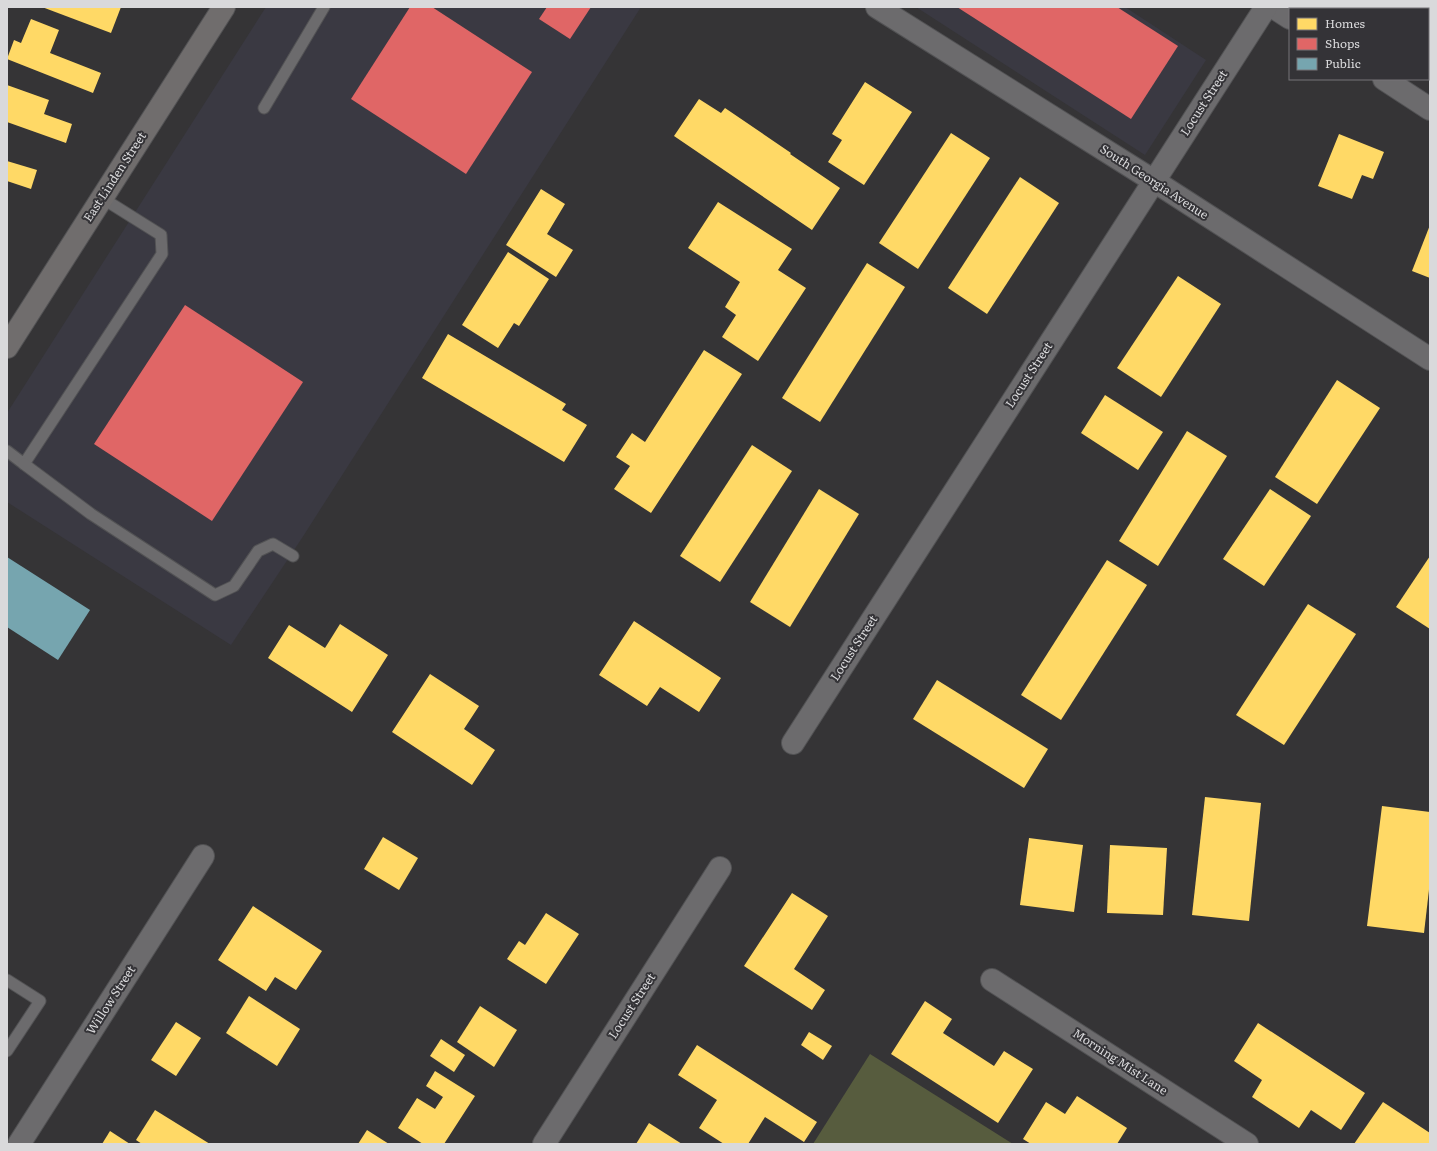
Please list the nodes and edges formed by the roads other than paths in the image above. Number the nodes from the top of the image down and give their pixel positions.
1 (224, 7) edge
2 (324, 7) edge
3 (877, 7) edge
4 (1266, 7) edge
5 (1273, 7) edge
6 (1289, 17) edge
7 (1386, 80) edge
8 (264, 108) dead end
9 (1430, 109) edge
10 (1154, 181) junction
11 (102, 198) junction
12 (7, 348) edge
13 (1430, 359) edge
14 (7, 451) edge
15 (24, 464) junction
16 (293, 556) dead end
17 (793, 743) dead end
18 (203, 856) dead end
19 (720, 868) dead end
20 (7, 980) edge
21 (992, 980) dead end
22 (7, 1051) edge
23 (19, 1144) edge
24 (544, 1144) edge
25 (1247, 1144) edge

1 - 11 main road, East Linden Street
2 - 8 lane
3 - 10 street, South Georgia Avenue
4 - 10 street, Locust Street
5 - 6 street
7 - 9 street
10 - 13 street, South Georgia Avenue
10 - 17 street, Locust Street
11 - 12 main road, East Linden Street
11 - 15 lane
14 - 15 lane
15 - 16 lane
18 - 23 street, Willow Street
19 - 24 street, Locust Street
20 - 22 lane
21 - 25 street, Morning Mist Lane

